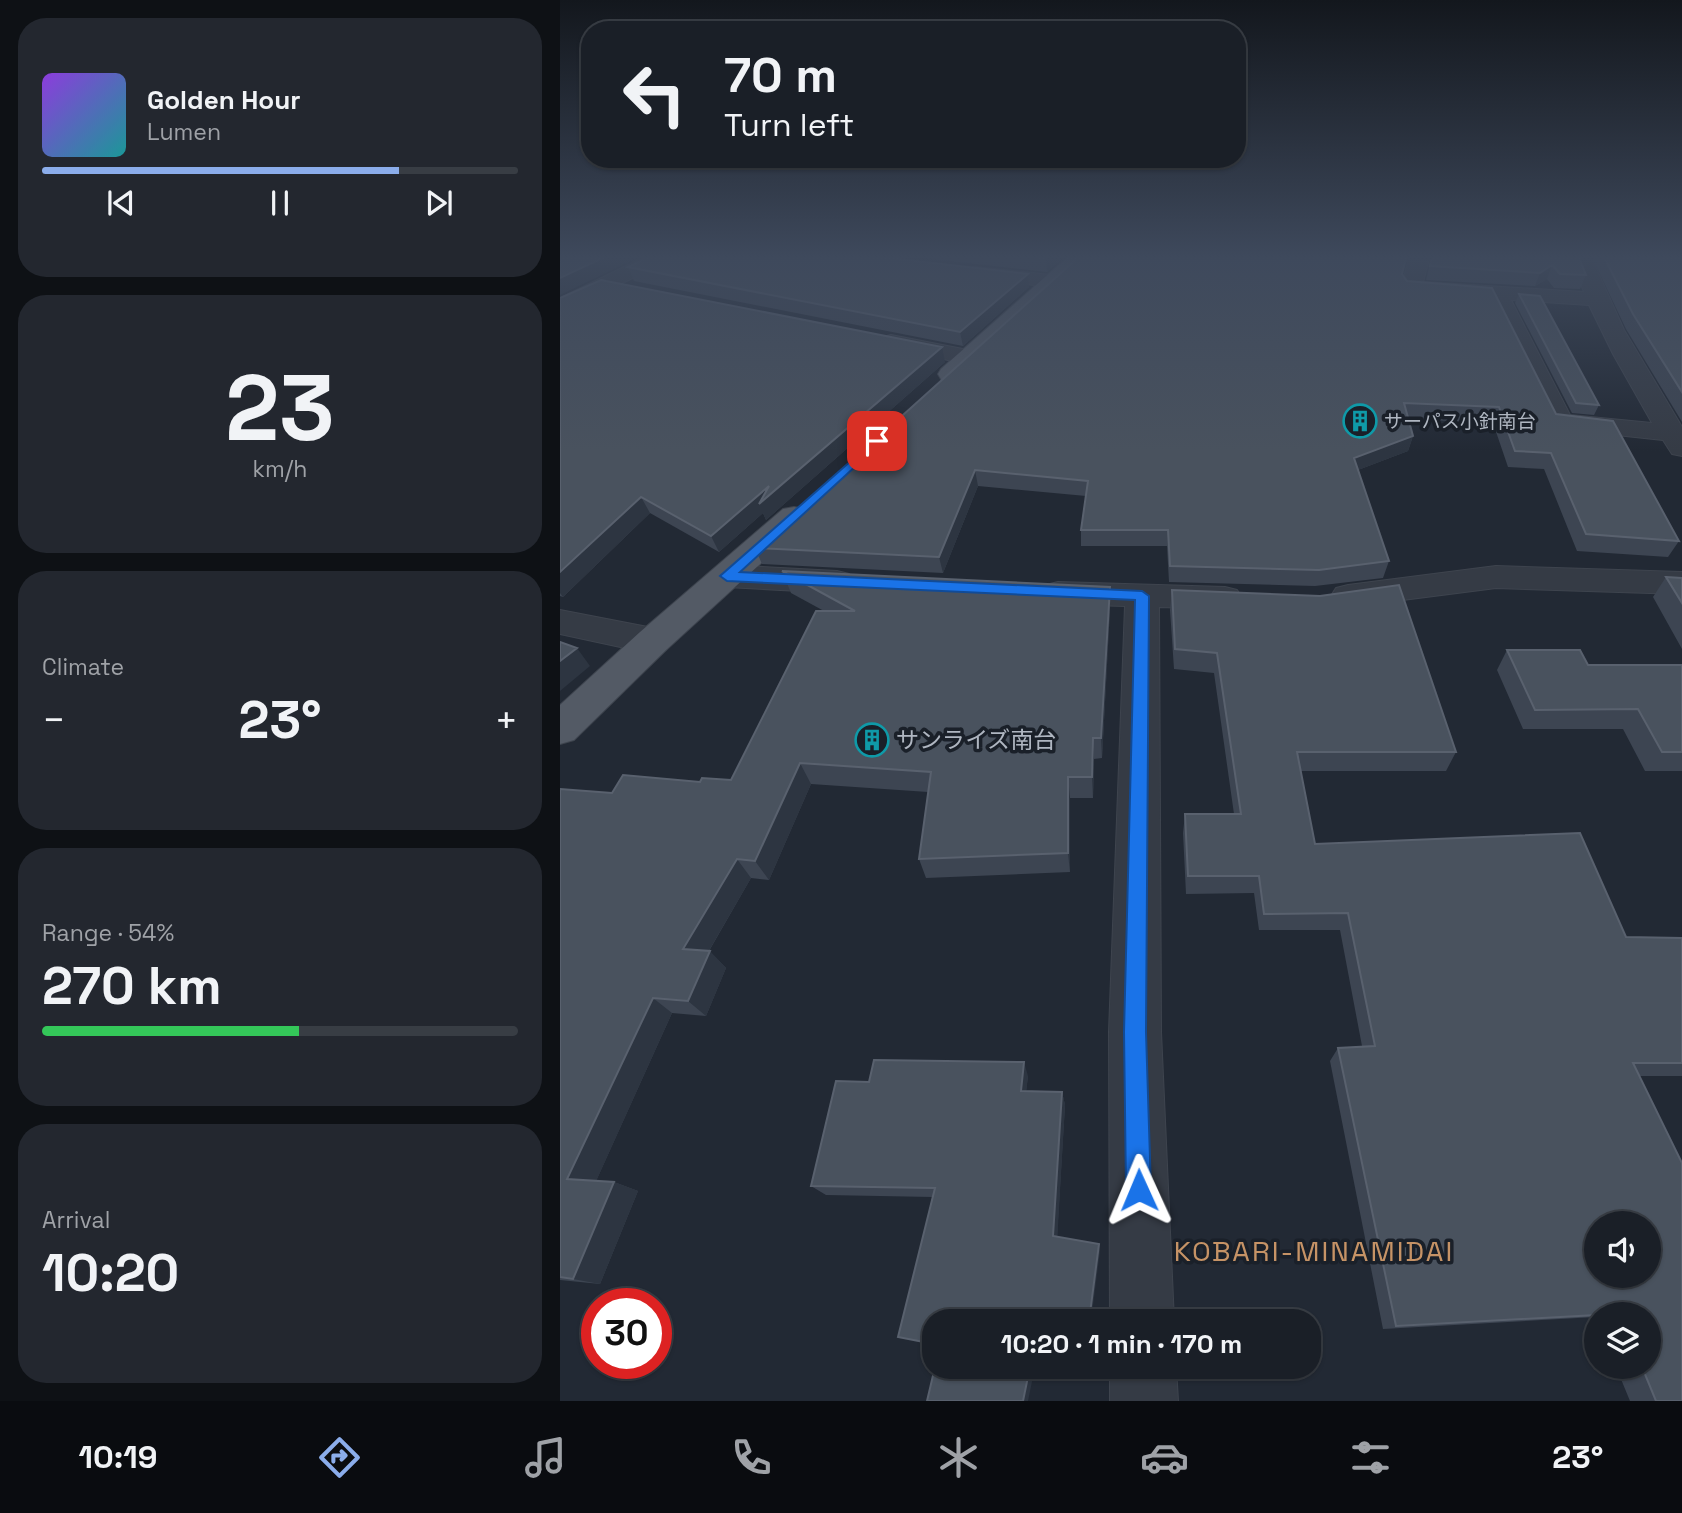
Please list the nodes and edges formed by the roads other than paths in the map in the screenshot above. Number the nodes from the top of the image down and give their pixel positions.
1 (1008, 320) edge
2 (1510, 320) edge
3 (1607, 320) edge
4 (874, 338) edge
5 (968, 357) junction
6 (929, 393) edge
7 (1677, 441) edge
8 (813, 500) edge
9 (727, 576) junction
10 (866, 583) edge
11 (1682, 583) edge
12 (1032, 592) edge
13 (1142, 596) junction
14 (1262, 599) edge
15 (1315, 600) edge
16 (560, 622) edge
17 (653, 641) junction
18 (560, 729) edge
19 (1142, 1309) edge
20 (1143, 1379) edge
21 (1144, 1401) edge

1 - 5 main road
2 - 7 street
3 - 7 street
4 - 5 street
5 - 6 main road
8 - 9 main road
9 - 10 street
9 - 17 main road
11 - 15 street
12 - 13 street
13 - 14 street
13 - 19 street
16 - 17 street
17 - 18 main road
20 - 21 street

